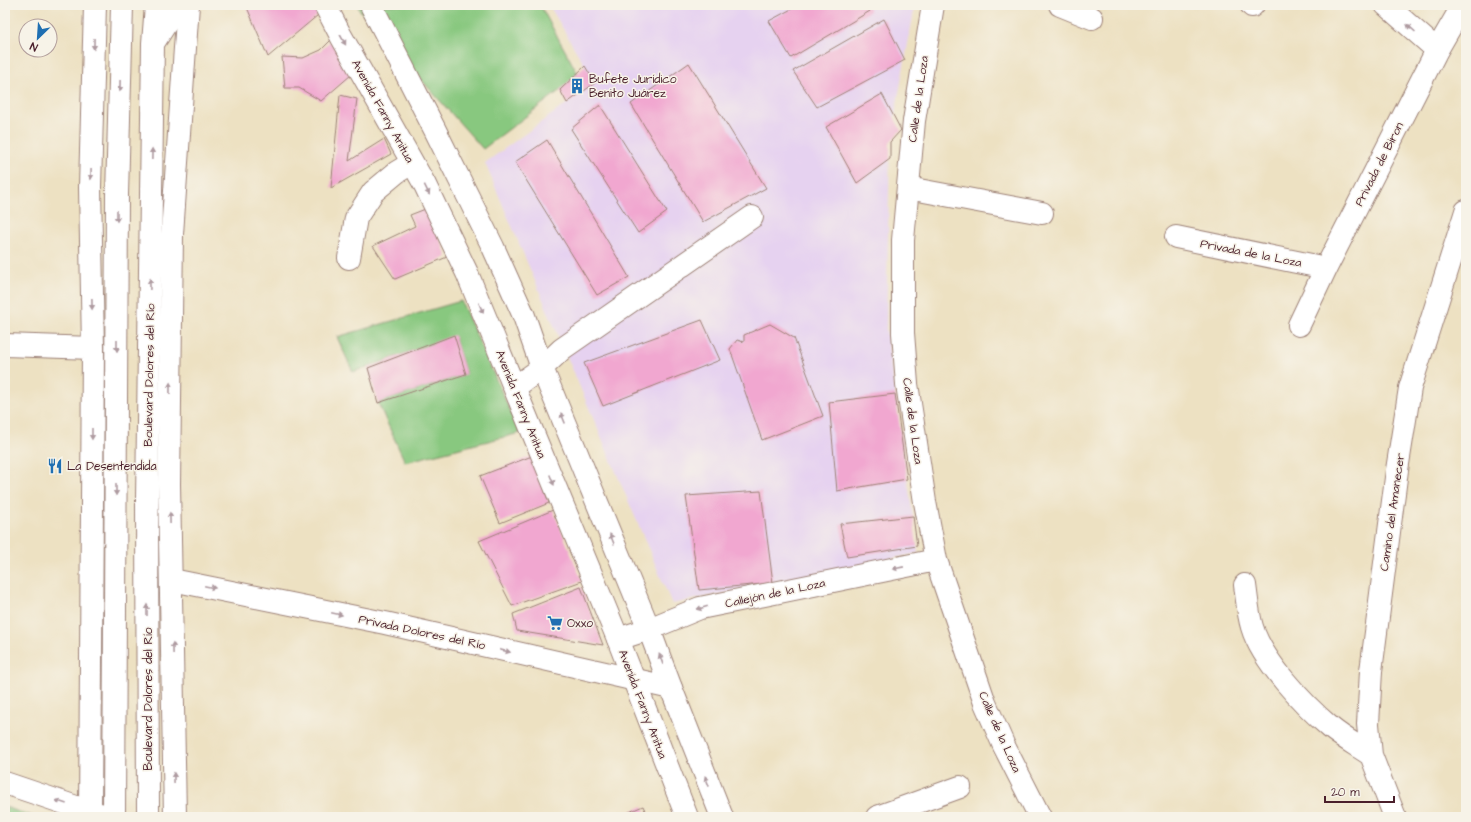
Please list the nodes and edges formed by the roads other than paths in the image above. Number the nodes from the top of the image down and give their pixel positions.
1 (95, 5) edge
2 (122, 5) edge
3 (156, 5) edge
4 (178, 5) edge
5 (188, 5) edge
6 (325, 5) edge
7 (371, 5) edge
8 (933, 5) edge
9 (1060, 5) edge
10 (1386, 5) edge
11 (1463, 5) edge
12 (1092, 18) dead end
13 (153, 43) junction
14 (1436, 50) junction
15 (412, 163) junction
16 (908, 188) junction
17 (1466, 211) edge
18 (1042, 213) dead end
19 (752, 217) dead end
20 (1176, 237) dead end
21 (349, 258) dead end
22 (1326, 268) junction
23 (1299, 325) dead end
24 (5, 345) edge
25 (93, 348) junction
26 (542, 368) junction
27 (515, 387) junction
28 (936, 560) junction
29 (172, 580) junction
30 (1245, 585) dead end
31 (650, 629) junction
32 (618, 639) junction
33 (634, 680) junction
34 (671, 688) junction
35 (1371, 755) junction
36 (5, 783) edge
37 (960, 787) dead end
38 (90, 814) edge
39 (113, 817) edge
40 (148, 817) edge
41 (175, 817) edge
42 (687, 817) edge
43 (722, 817) edge
44 (877, 817) edge
45 (1040, 817) edge
46 (1394, 817) edge

1 -> 25 street
2 -> 39 street
3 - 13 street, Boulevard Dolores del Río
4 - 13 street
29 -> 5 street
6 -> 15 street, Avenida Fanny Anitua
7 - 26 street
8 - 16 street, Calle de la Loza
9 - 12 street
14 -> 10 street
11 - 14 street, Privada de Biron
40 -> 13 street, Boulevard Dolores del Río
14 - 22 street, Privada de Biron
15 - 21 street
15 -> 27 street, Avenida Fanny Anitua
16 - 18 street
16 - 28 street, Calle de la Loza
17 - 35 street, Camino del Amanecer
19 - 26 street
20 - 22 street, Privada de la Loza
22 - 23 street, Privada de Biron
24 - 25 street
25 -> 38 street
26 - 27 street
31 -> 26 street
27 -> 32 street, Avenida Fanny Anitua
28 -> 31 street, Callejón de la Loza
28 - 45 street, Calle de la Loza
29 -> 33 street, Privada Dolores del Río
41 -> 29 street
30 - 35 street
31 - 32 street, Callejón de la Loza
34 -> 31 street
32 - 33 street, Avenida Fanny Anitua
33 - 34 street, Privada Dolores del Río
33 - 42 street, Avenida Fanny Anitua
43 -> 34 street
35 - 46 street, Camino del Amanecer
38 -> 36 street
37 - 44 street
38 - 39 street

